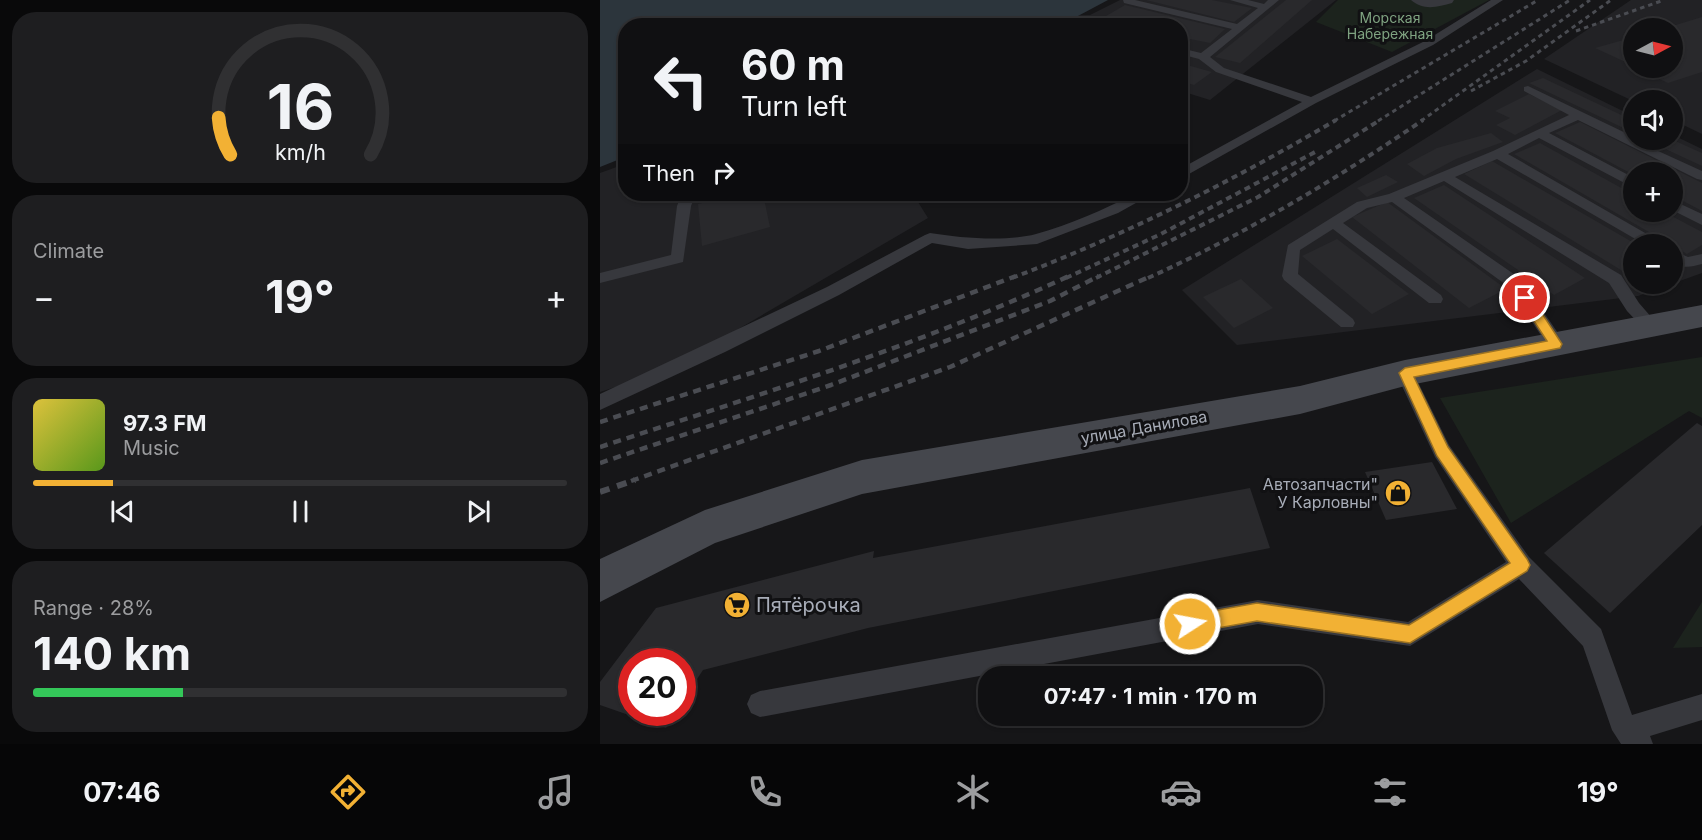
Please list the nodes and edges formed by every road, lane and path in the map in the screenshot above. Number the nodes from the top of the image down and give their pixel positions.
1 (1234, 0) edge
2 (1418, 0) edge
3 (1447, 0) edge
4 (1498, 0) edge
5 (1127, 1) edge
6 (1270, 3) edge
7 (1240, 28) junction
8 (1188, 53) edge
9 (1203, 57) junction
10 (1528, 89) dead end
11 (1312, 101) junction
12 (1578, 115) junction
13 (1539, 133) junction
14 (1498, 154) junction
15 (1188, 171) edge
16 (1443, 175) junction
17 (1702, 176) edge
18 (1623, 178) edge
19 (1394, 197) junction
20 (686, 201) edge
21 (1130, 201) edge
22 (1683, 210) edge
23 (1702, 220) edge
24 (1334, 223) junction
25 (1637, 234) edge
26 (1702, 259) edge
27 (1683, 261) edge
28 (600, 278) edge
29 (1435, 299) dead end
30 (1702, 316) edge
31 (1347, 323) dead end
32 (1651, 326) junction
33 (1556, 344) junction
34 (1405, 373) junction
35 (600, 402) edge
36 (1521, 565) junction
37 (600, 581) edge
38 (760, 704) dead end
39 (1702, 707) edge
40 (1632, 737) edge

1 - 6 lane
2 - 3 street
4 - 11 lane
5 - 7 lane
6 - 7 lane
7 - 9 lane
8 - 9 lane
9 - 11 lane
10 - 12 lane
11 - 15 lane
12 - 13 lane
12 - 17 lane
13 - 14 lane
13 - 18 lane
14 - 16 lane
14 - 25 lane
16 - 19 lane
16 - 32 lane
19 - 24 lane
19 - 33 lane
20 - 28 lane
21 - 35 lane
22 - 23 lane
24 - 29 lane
24 - 31 lane
26 - 27 lane
30 - 32 main road, улица Данилова
32 - 33 main road, улица Данилова
33 - 34 main road, улица Данилова
34 - 36 lane
34 - 37 main road, улица Данилова
36 - 38 lane
36 - 40 lane
39 - 40 lane

